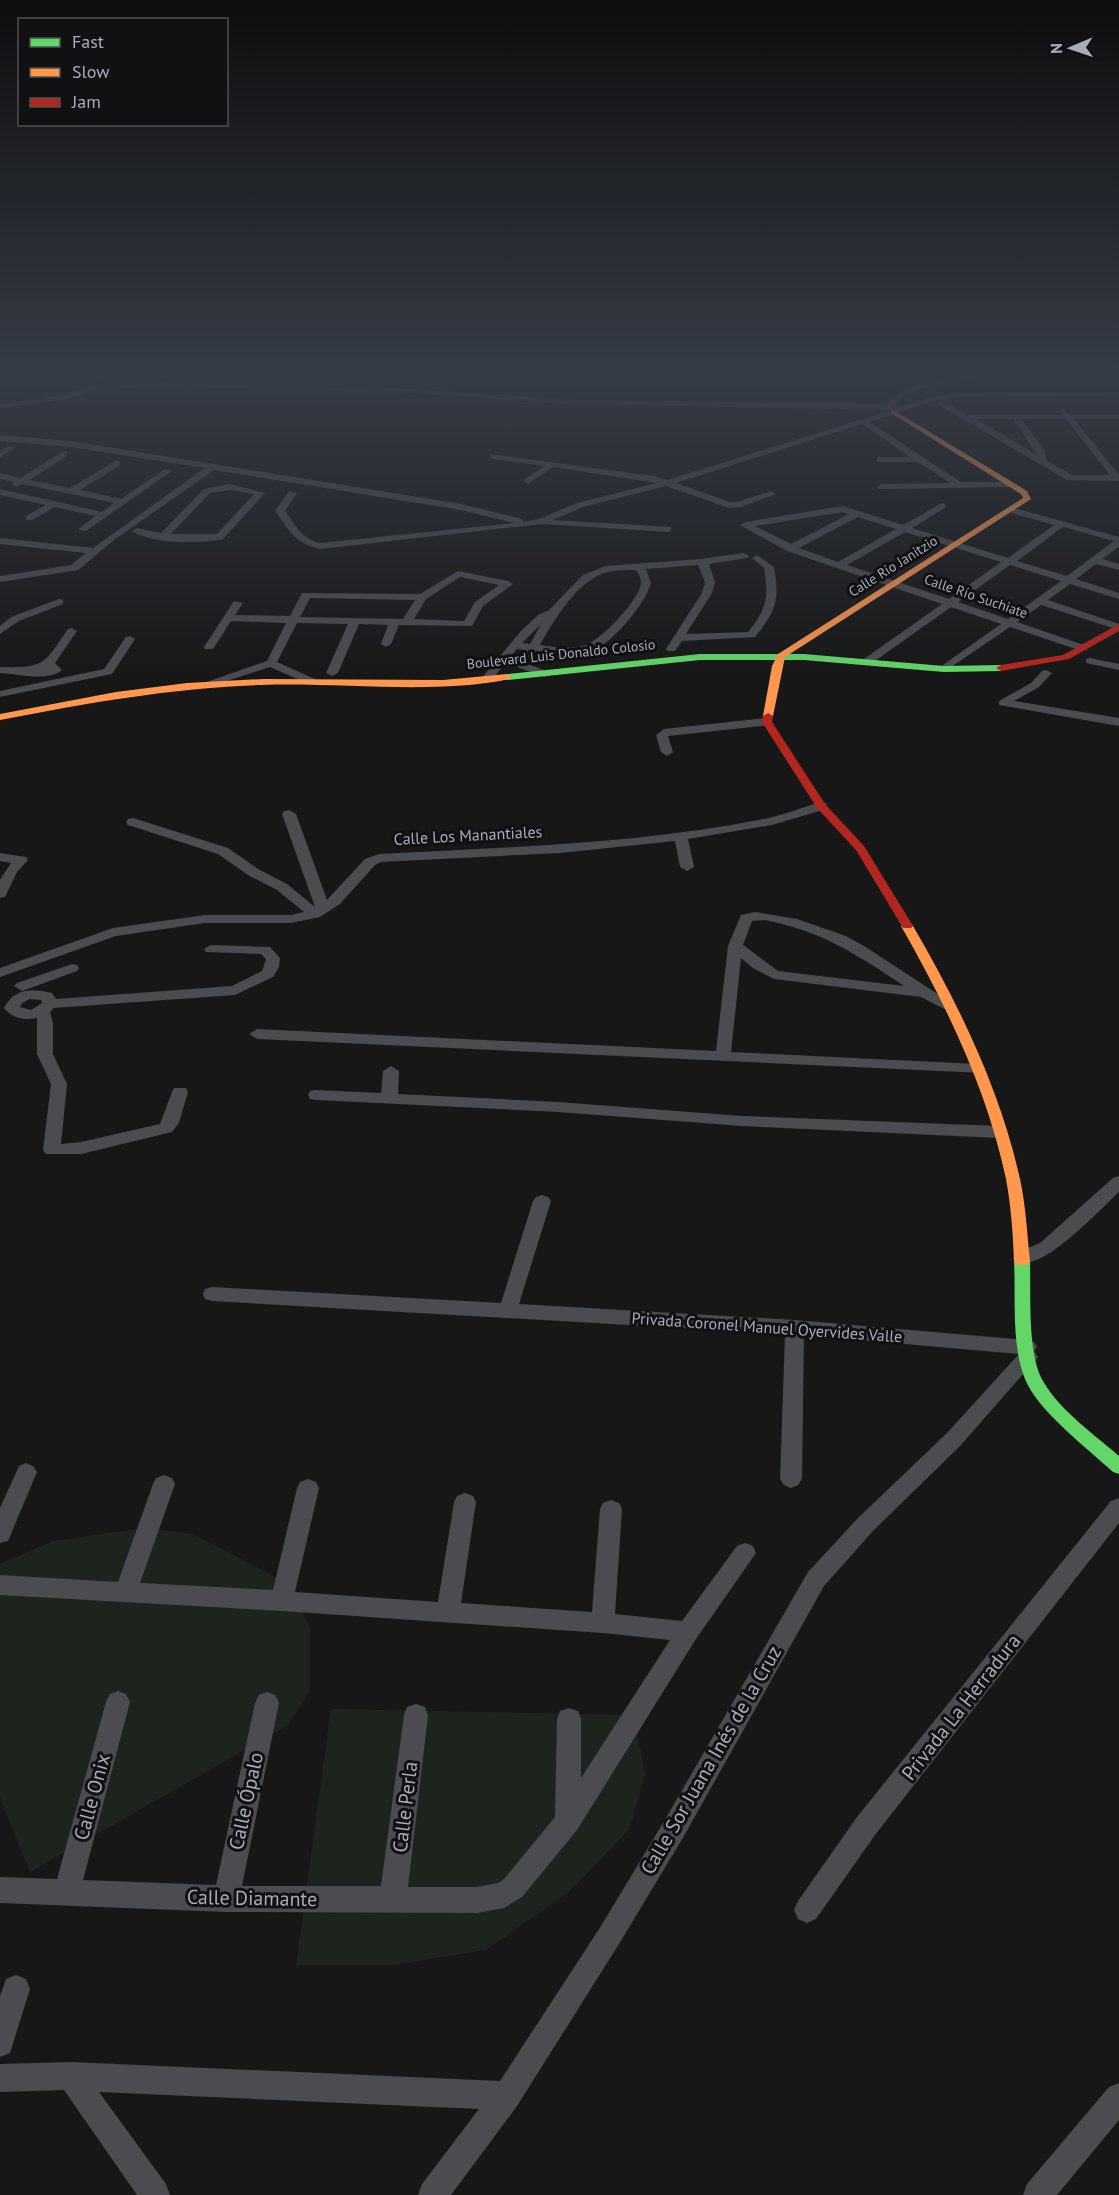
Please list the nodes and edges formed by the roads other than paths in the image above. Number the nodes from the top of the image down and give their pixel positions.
1 (33, 473) edge
2 (100, 473) edge
3 (164, 473) edge
4 (203, 473) edge
5 (246, 473) edge
6 (539, 473) edge
7 (619, 473) edge
8 (698, 473) edge
9 (942, 473) edge
10 (994, 473) edge
11 (1063, 473) edge
12 (0, 476) edge
13 (1118, 478) edge
14 (21, 481) junction
15 (528, 481) dead end
16 (668, 483) junction
17 (1010, 484) junction
18 (959, 485) junction
19 (881, 487) dead end
20 (1, 492) edge
21 (71, 492) junction
22 (292, 493) dead end
23 (771, 494) dead end
24 (121, 502) junction
25 (54, 504) junction
26 (942, 506) dead end
27 (154, 509) junction
28 (1011, 510) junction
29 (186, 513) junction
30 (856, 514) junction
31 (103, 515) junction
32 (29, 518) dead end
33 (542, 521) junction
34 (528, 524) junction
35 (1062, 524) junction
36 (83, 529) dead end
37 (668, 529) dead end
38 (903, 529) junction
39 (137, 531) dead end
40 (164, 537) junction
41 (0, 541) edge
42 (1119, 541) edge
43 (957, 545) junction
44 (790, 549) junction
45 (95, 551) junction
46 (1094, 560) junction
47 (1007, 561) junction
48 (700, 562) junction
49 (639, 566) junction
50 (840, 566) junction
51 (1119, 567) edge
52 (0, 579) edge
53 (1066, 581) junction
54 (895, 585) junction
55 (1119, 596) edge
56 (422, 597) junction
57 (1040, 601) junction
58 (59, 602) dead end
59 (238, 603) dead end
60 (951, 603) junction
61 (553, 612) junction
62 (229, 618) junction
63 (292, 620) junction
64 (355, 621) junction
65 (401, 622) junction
66 (1009, 623) junction
67 (1119, 627) edge
68 (0, 631) edge
69 (72, 632) dead end
70 (678, 638) junction
71 (130, 639) dead end
72 (386, 644) dead end
73 (515, 645) junction
74 (209, 647) dead end
75 (533, 648) junction
76 (1083, 648) junction
77 (671, 649) dead end
78 (1109, 650) dead end
79 (779, 661) junction
80 (1090, 661) junction
81 (501, 662) junction
82 (868, 662) junction
83 (270, 663) junction
84 (518, 664) junction
85 (52, 668) junction
86 (1119, 668) edge
87 (944, 669) junction
88 (0, 670) edge
89 (108, 672) junction
90 (332, 673) dead end
91 (545, 674) junction
92 (1046, 674) junction
93 (486, 680) junction
94 (313, 682) junction
95 (204, 685) junction
96 (0, 694) edge
97 (0, 717) edge
98 (767, 722) junction
99 (1119, 723) edge
100 (0, 726) edge
101 (667, 752) dead end
102 (821, 806) junction
103 (289, 814) dead end
104 (133, 822) dead end
105 (681, 836) junction
106 (0, 857) edge
107 (687, 867) dead end
108 (0, 894) edge
109 (319, 912) junction
110 (735, 946) junction
111 (211, 949) dead end
112 (72, 968) dead end
113 (0, 972) edge
114 (25, 990) junction
115 (924, 993) junction
116 (948, 1006) junction
117 (46, 1007) junction
118 (256, 1034) dead end
119 (723, 1056) junction
120 (977, 1069) junction
121 (391, 1071) dead end
122 (180, 1092) dead end
123 (316, 1095) dead end
124 (389, 1100) junction
125 (999, 1132) junction
126 (1119, 1182) edge
127 (542, 1201) dead end
128 (1022, 1258) junction
129 (212, 1294) dead end
130 (508, 1310) junction
131 (795, 1327) junction
132 (1027, 1352) junction
133 (1119, 1467) edge
134 (26, 1472) dead end
135 (791, 1479) dead end
136 (164, 1484) dead end
137 (308, 1488) dead end
138 (465, 1502) dead end
139 (1119, 1507) edge
140 (610, 1509) dead end
141 (0, 1534) edge
142 (745, 1553) dead end
143 (0, 1585) edge
144 (126, 1591) junction
145 (282, 1601) junction
146 (448, 1613) junction
147 (603, 1623) junction
148 (688, 1632) junction
149 (118, 1702) dead end
150 (267, 1703) dead end
151 (416, 1715) dead end
152 (569, 1719) dead end
153 (568, 1821) junction
154 (0, 1890) edge
155 (67, 1892) junction
156 (226, 1899) junction
157 (393, 1899) junction
158 (807, 1910) dead end
159 (16, 1989) dead end
160 (0, 2043) edge
161 (71, 2076) junction
162 (0, 2078) edge
163 (507, 2096) junction
164 (1119, 2097) edge
165 (155, 2195) edge
166 (433, 2195) edge
167 (1038, 2195) edge

1 - 14 street
2 - 21 street
3 - 24 street
4 - 27 street
5 - 34 street
6 - 15 street
7 - 16 street
8 - 16 street
9 - 18 street
10 - 17 main road
11 - 13 street
12 - 14 street
14 - 20 street
14 - 21 street
16 - 23 street
16 - 33 street
17 - 18 street
17 - 28 main road, Calle Río Janitzio
18 - 19 street
20 - 25 street
21 - 24 street
22 - 34 street
24 - 31 street
25 - 31 street
25 - 32 street
26 - 38 street
27 - 29 street
27 - 45 street
28 - 35 street
28 - 43 main road, Calle Río Janitzio
29 - 40 street
29 - 40 street
30 - 38 street
30 - 44 street
30 - 44 street, Calle Río Suchiate
31 - 36 street
33 - 34 street
33 - 37 street
35 - 42 street
35 - 47 street
38 - 43 street
38 - 50 street
39 - 40 street
41 - 45 street
42 - 46 street
43 - 47 street
43 - 54 main road, Calle Río Janitzio
44 - 50 street, Calle Río Suchiate
45 - 52 street
46 - 51 street
46 - 53 street
47 - 53 street
47 - 60 street
48 - 49 street
48 - 70 street
48 - 70 street
49 - 61 street
49 - 75 street
50 - 54 street, Calle Río Suchiate
53 - 55 street
53 - 57 street
54 - 60 street, Calle Río Suchiate
54 - 79 main road, Calle Río Janitzio
56 - 63 street
56 - 65 street
56 - 65 street
57 - 66 street
57 - 67 street
58 - 68 street
59 - 62 street
60 - 66 street, Calle Río Suchiate
60 - 82 street
61 - 73 street
61 - 75 street
62 - 63 street
62 - 74 street
63 - 64 street
63 - 83 street
64 - 65 street
64 - 90 street
65 - 72 street
66 - 76 street, Calle Río Suchiate
66 - 87 street
67 - 76 main road, Boulevard Luis Donaldo Colosio
69 - 85 street
70 - 77 street
71 - 89 street
73 - 75 street
73 - 81 street
75 - 84 street
76 - 87 main road, Boulevard Luis Donaldo Colosio
78 - 80 main road, Boulevard Luis Donaldo Colosio
79 - 82 main road, Boulevard Luis Donaldo Colosio
79 - 91 main road, Boulevard Luis Donaldo Colosio
79 - 92 main road, Boulevard Luis Donaldo Colosio
79 - 98 main road
79 - 100 main road, Boulevard Luis Donaldo Colosio
80 - 86 street
80 - 92 main road, Boulevard Luis Donaldo Colosio
81 - 84 street
81 - 93 street
82 - 87 main road, Boulevard Luis Donaldo Colosio
83 - 94 street
83 - 95 street
84 - 91 street
85 - 88 street
85 - 89 street
89 - 96 street
91 - 93 main road, Boulevard Luis Donaldo Colosio
92 - 99 street
93 - 94 main road, Boulevard Luis Donaldo Colosio
94 - 95 main road, Boulevard Luis Donaldo Colosio
95 - 97 main road, Boulevard Luis Donaldo Colosio
98 - 101 street
98 - 102 main road
102 - 105 street, Calle Los Manantiales
102 - 116 main road
103 - 109 street
104 - 109 street
105 - 107 street
105 - 109 street, Calle Los Manantiales
106 - 108 street
109 - 113 street
110 - 115 street
110 - 115 street
110 - 119 street
111 - 117 street
112 - 114 street
113 - 114 street
114 - 117 street
114 - 117 street
115 - 116 street
116 - 120 main road
117 - 122 street
118 - 119 street
119 - 120 street
120 - 125 main road
121 - 124 street
123 - 124 street
124 - 125 street
125 - 128 main road
126 - 128 street
127 - 130 street
128 - 132 main road
129 - 130 street, Privada Coronel Manuel Oyervides Valle
130 - 131 street, Privada Coronel Manuel Oyervides Valle
131 - 132 street, Privada Coronel Manuel Oyervides Valle
131 - 135 street
132 - 133 main road
132 - 163 street, Calle Sor Juana Inés de la Cruz
134 - 141 street
136 - 144 street
137 - 145 street
138 - 146 street
139 - 158 street, Privada La Herradura
140 - 147 street
142 - 148 street
143 - 144 street
144 - 145 street
145 - 146 street
146 - 147 street
147 - 148 street
148 - 153 street
149 - 155 street, Calle Onix
150 - 156 street, Calle Ópalo
151 - 157 street, Calle Perla
152 - 153 street
153 - 157 street, Calle Diamante
154 - 155 street, Calle Diamante
155 - 156 street, Calle Diamante
156 - 157 street, Calle Diamante
159 - 160 street
161 - 162 street
161 - 163 street
161 - 165 street
163 - 166 street, Calle Sor Juana Inés de la Cruz
164 - 167 street

